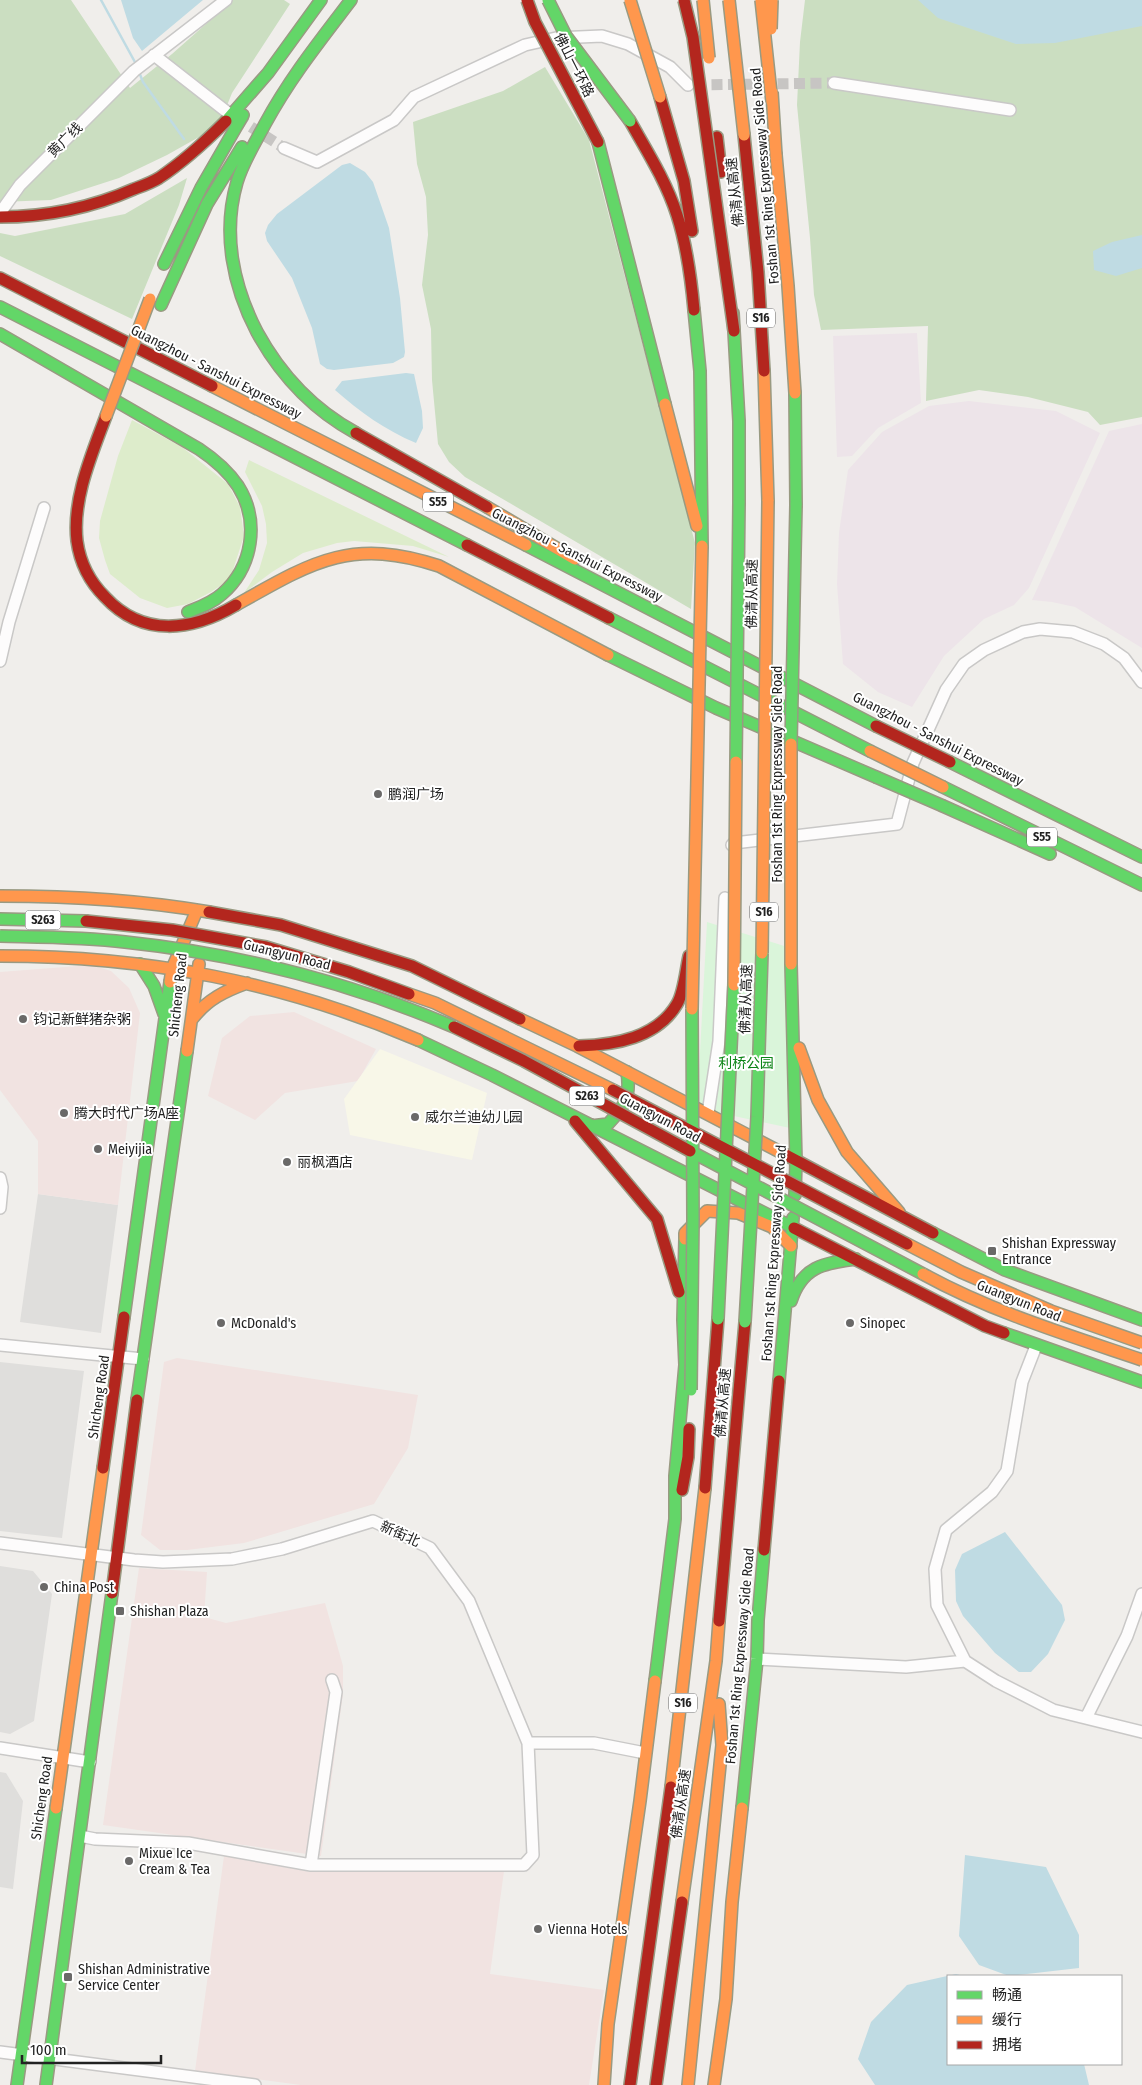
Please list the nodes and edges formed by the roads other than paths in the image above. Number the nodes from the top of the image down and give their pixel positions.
1 (226, 0) edge
2 (320, 0) edge
3 (351, 0) edge
4 (528, 0) edge
5 (548, 0) edge
6 (630, 0) edge
7 (684, 0) edge
8 (703, 0) edge
9 (729, 0) edge
10 (761, 0) edge
11 (772, 0) edge
12 (154, 55) junction
13 (710, 69) dead end
14 (269, 70) junction
15 (290, 80) junction
16 (834, 82) tunnel mouth
17 (688, 85) dead end
18 (713, 98) dead end
19 (772, 102) junction
20 (1010, 110) dead end
21 (227, 112) tunnel mouth
22 (284, 148) tunnel mouth
23 (0, 213) edge
24 (0, 217) edge
25 (160, 273) dead end
26 (692, 277) junction
27 (0, 278) edge
28 (151, 295) dead end
29 (0, 307) edge
30 (159, 310) dead end
31 (734, 331) junction
32 (0, 334) edge
33 (148, 341) dead end
34 (121, 412) dead end
35 (95, 482) dead end
36 (90, 506) dead end
37 (44, 508) dead end
38 (702, 546) junction
39 (97, 568) dead end
40 (134, 606) dead end
41 (177, 613) dead end
42 (663, 615) junction
43 (0, 661) edge
44 (1142, 682) edge
45 (1142, 857) edge
46 (1142, 885) edge
47 (1142, 892) edge
48 (0, 896) edge
49 (198, 910) junction
50 (0, 919) edge
51 (0, 936) edge
52 (692, 943) junction
53 (0, 956) edge
54 (140, 964) junction
55 (172, 969) junction
56 (199, 973) junction
57 (247, 983) junction
58 (165, 1017) junction
59 (192, 1019) junction
60 (794, 1033) junction
61 (577, 1046) junction
62 (627, 1072) junction
63 (708, 1113) junction
64 (569, 1114) junction
65 (591, 1126) junction
66 (796, 1161) junction
67 (0, 1178) edge
68 (0, 1208) edge
69 (907, 1220) junction
70 (793, 1227) junction
71 (791, 1246) junction
72 (857, 1259) junction
73 (1141, 1318) edge
74 (786, 1319) junction
75 (683, 1320) junction
76 (1142, 1344) edge
77 (0, 1345) edge
78 (1036, 1346) junction
79 (119, 1356) junction
80 (143, 1359) junction
81 (1142, 1360) edge
82 (1142, 1382) edge
83 (675, 1520) junction
84 (0, 1543) edge
85 (92, 1554) junction
86 (118, 1557) junction
87 (1142, 1594) edge
88 (757, 1659) junction
89 (716, 1661) junction
90 (965, 1661) junction
91 (332, 1680) dead end
92 (1086, 1718) junction
93 (1142, 1732) edge
94 (528, 1743) junction
95 (0, 1748) edge
96 (645, 1753) junction
97 (63, 1758) junction
98 (90, 1762) junction
99 (80, 1836) junction
100 (311, 1865) junction
101 (0, 2052) edge
102 (21, 2055) junction
103 (50, 2058) junction
104 (199, 2081) edge
105 (604, 2083) edge
106 (17, 2085) edge
107 (46, 2085) edge
108 (255, 2085) edge
109 (630, 2085) edge
110 (656, 2085) edge
111 (688, 2085) edge
112 (714, 2085) edge

1 - 12 street, 黄广线
2 - 14 main road
3 - 15 main road
4 - 38 main road, 佛山一环路, bridge
5 - 26 main road, bridge
6 - 26 main road, bridge
7 - 31 main road, bridge
8 - 13 main road, bridge
9 - 89 main road, 佛清从高速 / S16, bridge
10 - 19 main road, bridge
11 - 19 main road, Foshan 1st Ring Expressway Side Road, bridge
12 - 21 street
12 - 23 street, 黄广线
14 - 24 main road
14 - 25 main road
15 - 30 main road
15 - 42 main road
16 - 20 street
17 - 22 street
18 - 31 main road, 佛清从高速 / S16, bridge
19 - 60 main road, Foshan 1st Ring Expressway Side Road, bridge
26 - 38 main road
27 - 42 main road, Guangzhou - Sanshui Expressway / S55
28 - 47 main road, bridge
29 - 46 main road, S55, bridge
31 - 109 main road, 佛清从高速 / S16, bridge
32 - 41 main road
33 - 34 main road
35 - 36 main road
37 - 43 street
38 - 52 main road, bridge
39 - 40 main road
42 - 45 main road, Guangzhou - Sanshui Expressway / S55, bridge
44 - 63 street
48 - 49 main road, S263
49 - 55 main road, Shicheng Road
49 - 56 main road, Shicheng Road
49 - 61 main road, Guangyun Road / S263
50 - 76 main road, Guangyun Road / S263, bridge
51 - 81 main road, Guangyun Road / S263, bridge
52 - 61 main road
52 - 83 main road, bridge
53 - 54 main road, S263
54 - 55 main road, S263
54 - 58 main road
55 - 56 main road, S263
55 - 58 main road, Shicheng Road
56 - 57 main road, S263
56 - 59 main road, Shicheng Road
57 - 59 main road
57 - 64 main road, S263
58 - 79 main road, Shicheng Road
59 - 80 main road, Shicheng Road
60 - 66 main road, Foshan 1st Ring Expressway Side Road
60 - 69 main road
61 - 62 main road, Guangyun Road / S263
62 - 63 main road, Guangyun Road / S263
62 - 65 main road
63 - 66 main road, Guangyun Road / S263
64 - 65 main road, S263
64 - 75 main road
65 - 70 main road, S263
66 - 69 main road, Guangyun Road / S263
66 - 70 main road, Foshan 1st Ring Expressway Side Road
67 - 68 street
69 - 73 main road, Guangyun Road / S263
70 - 71 main road, Foshan 1st Ring Expressway Side Road
70 - 72 main road, S263
71 - 74 main road, Foshan 1st Ring Expressway Side Road
71 - 75 main road
72 - 74 main road
72 - 78 main road, S263
74 - 88 main road, Foshan 1st Ring Expressway Side Road
75 - 83 main road
77 - 79 street
78 - 82 main road, S263
78 - 90 street
79 - 80 street
79 - 85 main road, Shicheng Road
80 - 86 main road, Shicheng Road
83 - 96 main road
84 - 85 street, 新街北
85 - 86 street, 新街北
85 - 97 main road, Shicheng Road
86 - 94 street, 新街北
86 - 98 main road, Shicheng Road
87 - 92 street
88 - 90 street
88 - 112 main road, Foshan 1st Ring Expressway Side Road
89 - 110 main road, 佛清从高速 / S16
89 - 111 main road
90 - 92 street
91 - 100 street
92 - 93 street
94 - 96 street
94 - 100 street, 新街北
95 - 97 street
96 - 105 main road
97 - 98 street
97 - 102 main road, Shicheng Road
98 - 99 main road, Shicheng Road
99 - 100 street
99 - 103 main road, Shicheng Road
101 - 102 street
102 - 103 street
102 - 106 main road, Shicheng Road
103 - 104 street
103 - 107 main road, Shicheng Road
104 - 108 street

